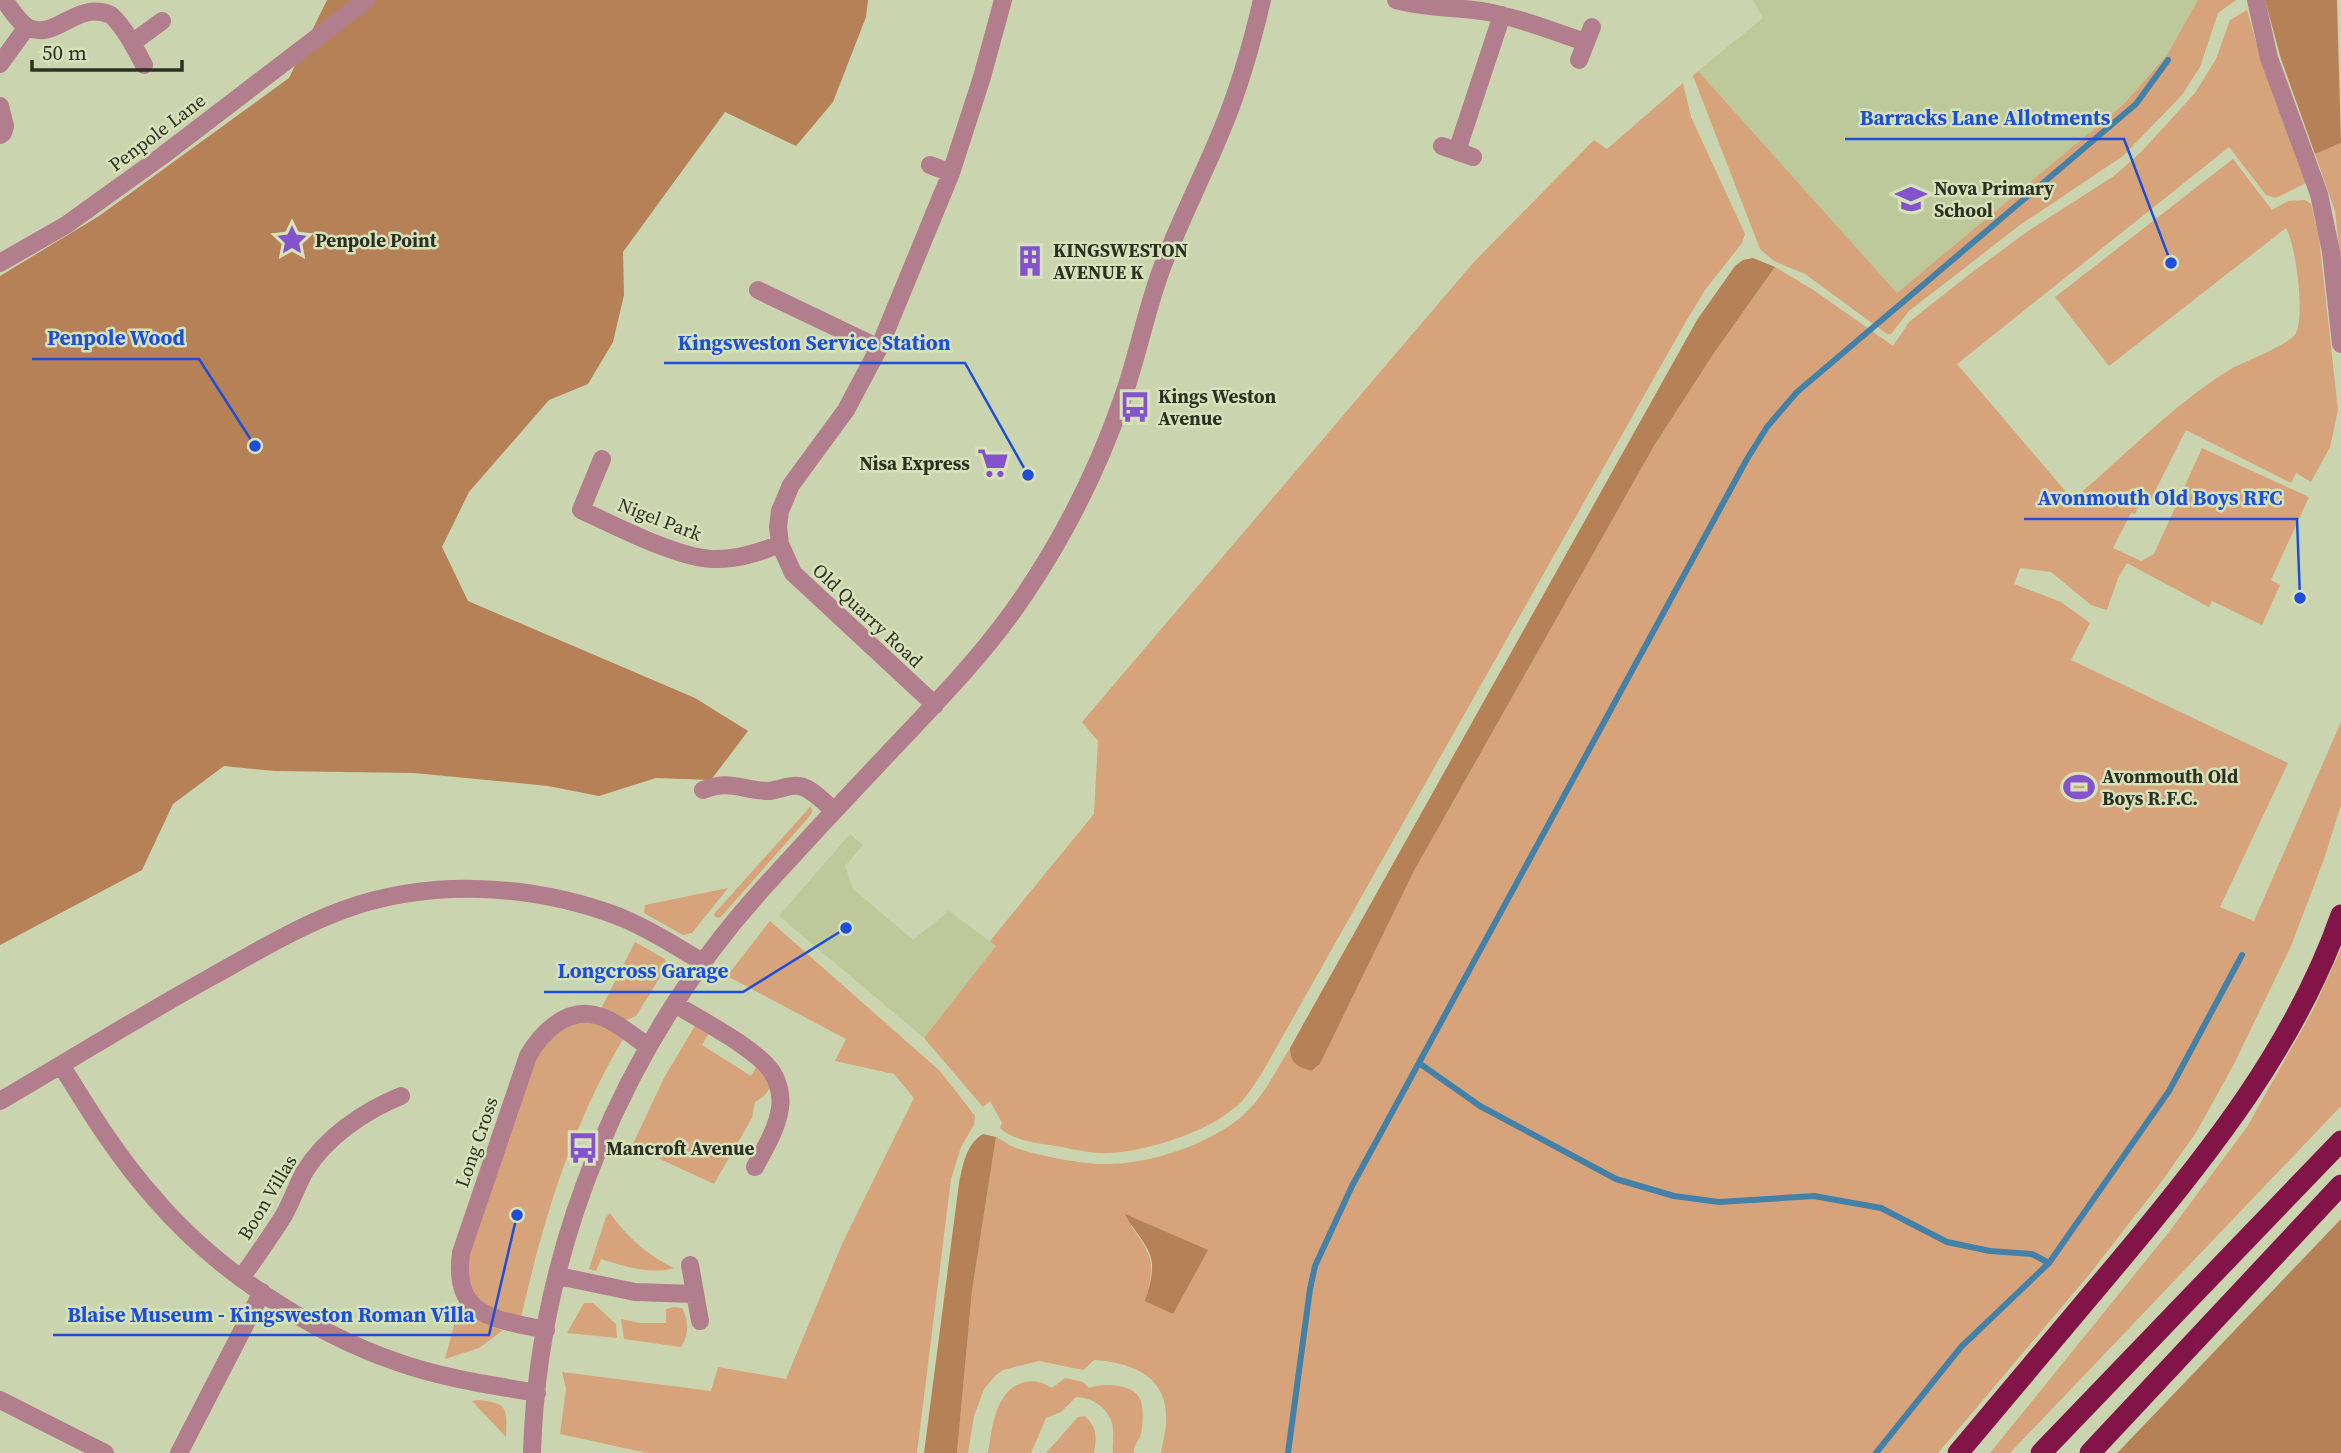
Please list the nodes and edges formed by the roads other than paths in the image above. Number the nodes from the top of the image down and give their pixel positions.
1 (4, 0) edge
2 (366, 0) edge
3 (1003, 0) edge
4 (1262, 0) edge
5 (1396, 0) edge
6 (2256, 1) edge
7 (1502, 15) junction
8 (162, 22) dead end
9 (27, 27) junction
10 (132, 43) junction
11 (1579, 60) dead end
12 (0, 64) edge
13 (144, 65) dead end
14 (0, 106) edge
15 (0, 135) edge
16 (1457, 152) dead end
17 (930, 165) dead end
18 (951, 173) junction
19 (0, 263) edge
20 (758, 290) dead end
21 (2341, 344) edge
22 (879, 348) junction
23 (602, 459) dead end
24 (780, 544) junction
25 (935, 705) junction
26 (703, 790) dead end
27 (834, 811) junction
28 (2341, 915) edge
29 (704, 963) junction
30 (674, 1004) junction
31 (648, 1046) junction
32 (61, 1065) junction
33 (401, 1097) dead end
34 (0, 1101) edge
35 (2341, 1141) edge
36 (755, 1167) dead end
37 (2341, 1185) edge
38 (690, 1265) dead end
39 (558, 1276) junction
40 (242, 1277) junction
41 (262, 1292) junction
42 (694, 1294) junction
43 (701, 1321) dead end
44 (546, 1330) junction
45 (537, 1393) junction
46 (0, 1400) edge
47 (105, 1453) edge
48 (179, 1453) edge
49 (533, 1453) edge
50 (1958, 1453) edge
51 (2041, 1453) edge
52 (2090, 1453) edge

1 - 9 street
2 - 19 street, Penpole Lane
3 - 18 street, Old Quarry Road
4 - 25 street
5 - 7 street
6 - 21 street
7 - 11 street
7 - 16 street
8 - 10 street
9 - 10 street
9 - 12 street
10 - 13 street
14 - 15 street
17 - 18 street
18 - 22 street, Old Quarry Road
20 - 22 street
22 - 24 street, Old Quarry Road
23 - 24 street, Nigel Park
24 - 25 street, Old Quarry Road
25 - 27 street
26 - 27 street
27 - 29 street
28 - 50 highway
29 - 30 street
29 - 32 street
30 - 31 street
30 - 36 street
31 - 39 street
31 - 44 street, Long Cross
32 - 34 street
32 - 40 street
33 - 40 street, Boon Villas
35 - 51 highway
37 - 52 highway
38 - 42 street
39 - 42 street
39 - 44 street
40 - 41 street
41 - 45 street
41 - 48 street
42 - 43 street
44 - 45 street
45 - 49 street
46 - 47 street

